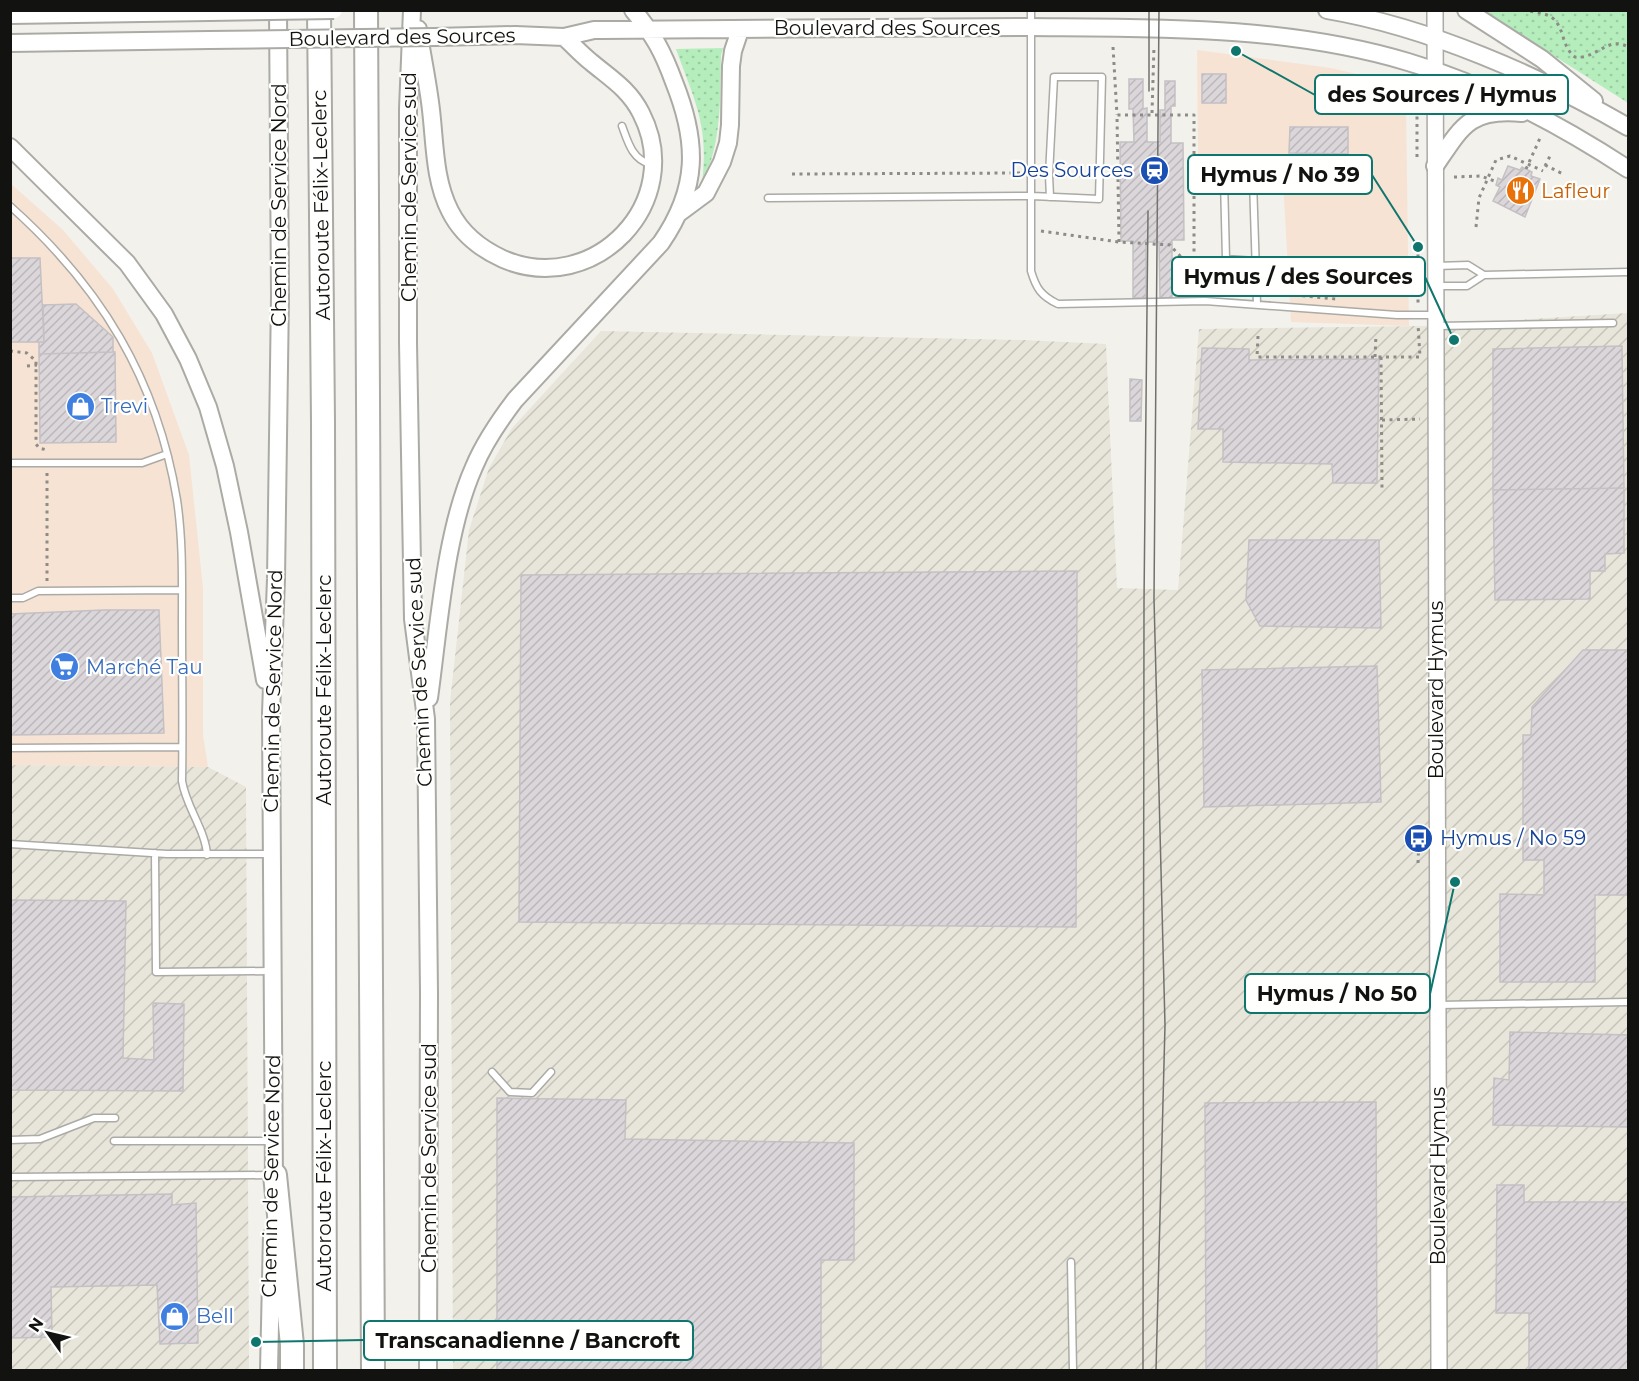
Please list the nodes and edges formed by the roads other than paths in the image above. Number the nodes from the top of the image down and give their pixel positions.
1 (278, 10) edge
2 (319, 10) edge
3 (334, 10) edge
4 (366, 10) edge
5 (413, 10) edge
6 (633, 10) edge
7 (1327, 10) edge
8 (1370, 10) edge
9 (1436, 10) edge
10 (1466, 10) edge
11 (134, 12) edge
12 (29, 13) edge
13 (10, 15) edge
14 (1350, 15) junction
15 (1031, 19) edge
16 (650, 30) junction
17 (740, 30) junction
18 (564, 37) junction
19 (1435, 39) junction
20 (50, 42) junction
21 (10, 43) edge
22 (1435, 70) junction
23 (1532, 113) junction
24 (1625, 125) edge
25 (622, 126) dead end
26 (10, 147) edge
27 (653, 165) junction
28 (1436, 166) junction
29 (1629, 169) edge
30 (1032, 196) junction
31 (1050, 197) junction
32 (768, 198) dead end
33 (10, 206) edge
34 (678, 214) junction
35 (1255, 261) junction
36 (1436, 266) junction
37 (1629, 272) edge
38 (1484, 275) junction
39 (1436, 286) junction
40 (1257, 304) junction
41 (1436, 321) junction
42 (1613, 323) dead end
43 (167, 454) junction
44 (10, 463) edge
45 (182, 590) junction
46 (10, 598) edge
47 (271, 713) junction
48 (426, 719) junction
49 (182, 747) junction
50 (10, 748) edge
51 (10, 844) edge
52 (155, 853) junction
53 (271, 854) junction
54 (207, 855) junction
55 (272, 971) junction
56 (1629, 1002) edge
57 (1438, 1005) junction
58 (492, 1072) dead end
59 (551, 1072) dead end
60 (115, 1118) dead end
61 (10, 1140) edge
62 (114, 1141) dead end
63 (274, 1141) junction
64 (274, 1175) junction
65 (10, 1176) edge
66 (1071, 1262) dead end
67 (269, 1371) edge
68 (292, 1371) edge
69 (325, 1371) edge
70 (373, 1371) edge
71 (428, 1371) edge
72 (1073, 1371) edge
73 (1439, 1371) edge

1 - 47 main road, Chemin de Service Nord
2 - 69 highway, Autoroute Félix-Leclerc
3 - 11 main road, Boulevard des Sources, bridge
4 - 70 highway
5 - 27 main road
5 - 48 main road, Chemin de Service sud
6 - 16 main road
7 - 14 main road
8 - 14 main road
9 - 19 street, Boulevard Hymus
10 - 24 main road
11 - 12 main road, Boulevard des Sources
12 - 13 main road, Boulevard des Sources
12 - 20 main road
14 - 19 main road
15 - 17 main road, Boulevard des Sources
15 - 22 main road, Boulevard des Sources
15 - 30 lane
16 - 17 main road, Boulevard des Sources
16 - 18 main road, Boulevard des Sources
16 - 34 main road
17 - 34 main road
18 - 20 main road, Boulevard des Sources, bridge
18 - 27 main road
19 - 22 street, Boulevard Hymus
19 - 24 main road
20 - 21 main road, Boulevard des Sources
22 - 23 main road, Boulevard des Sources
22 - 28 street, Boulevard Hymus
23 - 28 main road
23 - 29 main road, Boulevard des Sources
25 - 27 lane
26 - 47 main road
28 - 36 street, Boulevard Hymus
30 - 31 lane
30 - 32 lane
30 - 40 lane
31 - 31 lane
33 - 43 lane
34 - 48 main road
35 - 35 lane
35 - 40 lane
36 - 38 lane
36 - 39 street, Boulevard Hymus
37 - 38 lane
38 - 39 lane
39 - 41 street, Boulevard Hymus
40 - 41 lane
41 - 42 lane
41 - 57 street, Boulevard Hymus
43 - 44 lane
43 - 45 lane
45 - 46 lane
45 - 49 lane
47 - 53 main road, Chemin de Service Nord
48 - 71 main road, Chemin de Service sud
49 - 50 lane
49 - 54 lane
51 - 52 lane
52 - 54 lane
52 - 55 lane
53 - 54 lane
53 - 55 main road, Chemin de Service Nord
55 - 63 main road, Chemin de Service Nord
56 - 57 lane
57 - 73 street, Boulevard Hymus
58 - 59 lane
60 - 61 lane
62 - 63 lane
63 - 64 main road, Chemin de Service Nord
64 - 65 lane
64 - 67 main road, Chemin de Service Nord
64 - 68 highway
66 - 72 lane

